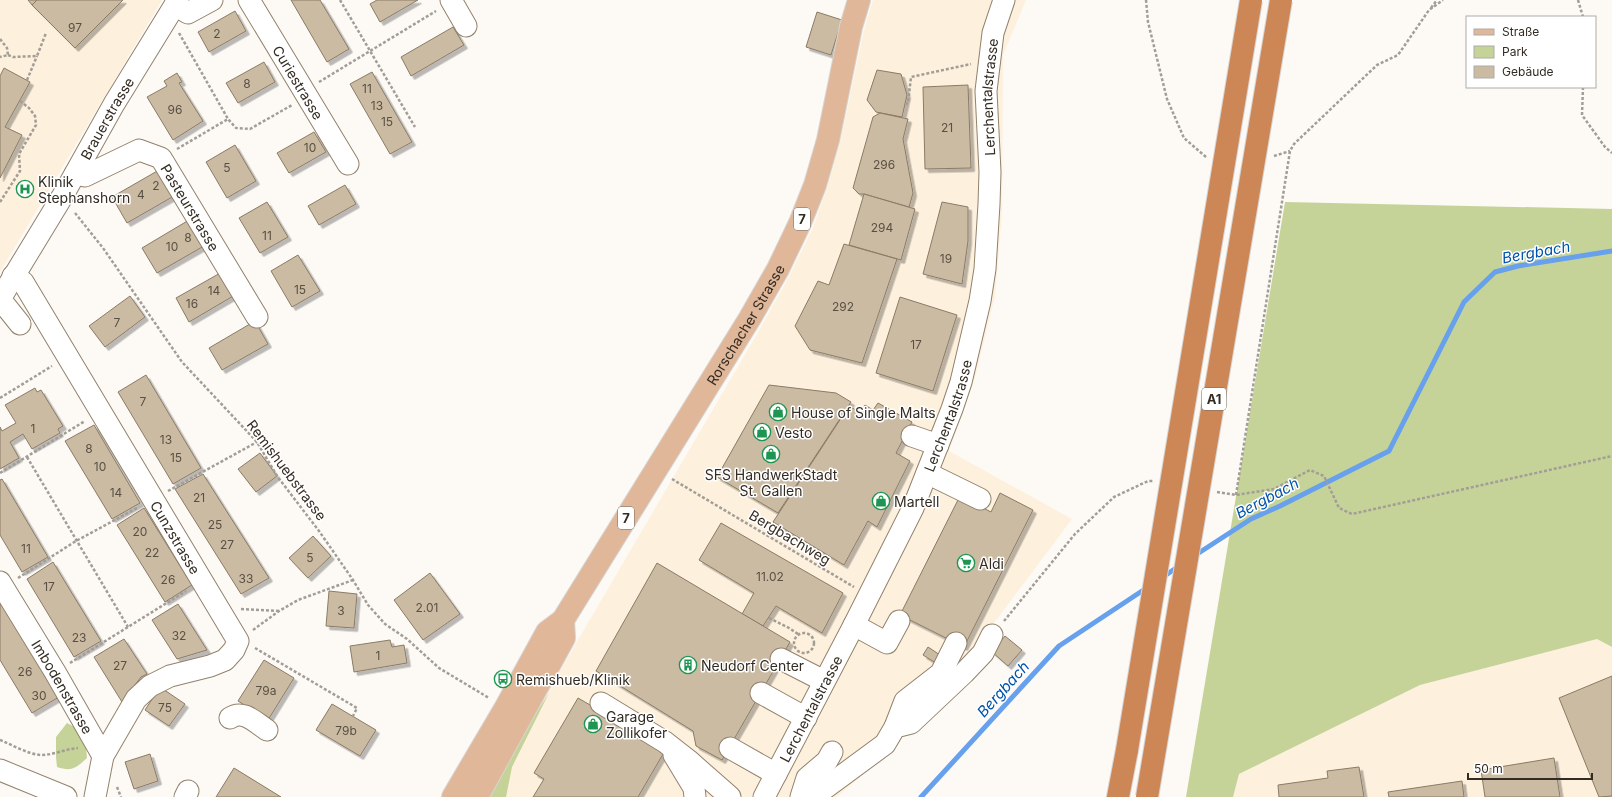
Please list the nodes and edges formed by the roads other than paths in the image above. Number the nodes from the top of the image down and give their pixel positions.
1 (212, 0) edge
2 (249, 0) edge
3 (860, 0) edge
4 (1251, 0) edge
5 (1281, 0) edge
6 (452, 1) edge
7 (177, 3) edge
8 (999, 5) edge
9 (466, 26) dead end
10 (348, 164) dead end
11 (75, 174) junction
12 (13, 276) junction
13 (0, 299) edge
14 (257, 316) dead end
15 (20, 324) dead end
16 (912, 436) dead end
17 (938, 445) junction
18 (927, 473) junction
19 (980, 499) dead end
20 (2, 585) edge
21 (563, 620) junction
22 (899, 621) dead end
23 (854, 625) junction
24 (992, 635) road end
25 (956, 643) dead end
26 (781, 658) dead end
27 (824, 681) junction
28 (761, 693) dead end
29 (601, 702) dead end
30 (230, 718) dead end
31 (806, 718) junction
32 (896, 727) junction
33 (267, 730) dead end
34 (670, 745) junction
35 (730, 748) dead end
36 (101, 751) junction
37 (832, 752) dead end
38 (0, 770) edge
39 (776, 774) junction
40 (66, 797) edge
41 (95, 797) edge
42 (453, 797) edge
43 (477, 797) edge
44 (695, 797) edge
45 (730, 797) edge
46 (764, 797) edge
47 (801, 797) edge
48 (813, 797) edge
49 (1118, 797) edge
50 (1148, 797) edge

1 - 7 street
2 - 10 street, Curiestrasse
3 - 21 main road, Rorschacher Strasse / 7
4 - 49 highway, A1, bridge
5 - 50 highway, A1, bridge
6 - 9 street
7 - 11 street, Brauerstrasse
8 - 17 street, Lerchentalstrasse
11 - 12 street, Brauerstrasse
11 - 14 street, Pasteurstrasse
12 - 13 street, Brauerstrasse
12 - 36 street, Cunzstrasse
13 - 15 street
16 - 17 street
17 - 18 street, Lerchentalstrasse
18 - 19 street
18 - 23 street, Lerchentalstrasse
20 - 36 street, Imbodenstrasse
21 - 42 main road, Rorschacher Strasse / 7
21 - 43 main road
22 - 23 street
23 - 27 street, Lerchentalstrasse
24 - 32 street
25 - 32 street
26 - 27 street
27 - 31 street, Lerchentalstrasse
28 - 31 street
29 - 34 street
30 - 33 street
31 - 39 street, Lerchentalstrasse
32 - 48 street
34 - 44 street
34 - 45 street
35 - 39 street
36 - 41 street
37 - 47 street
38 - 40 street
39 - 46 street, Lerchentalstrasse

